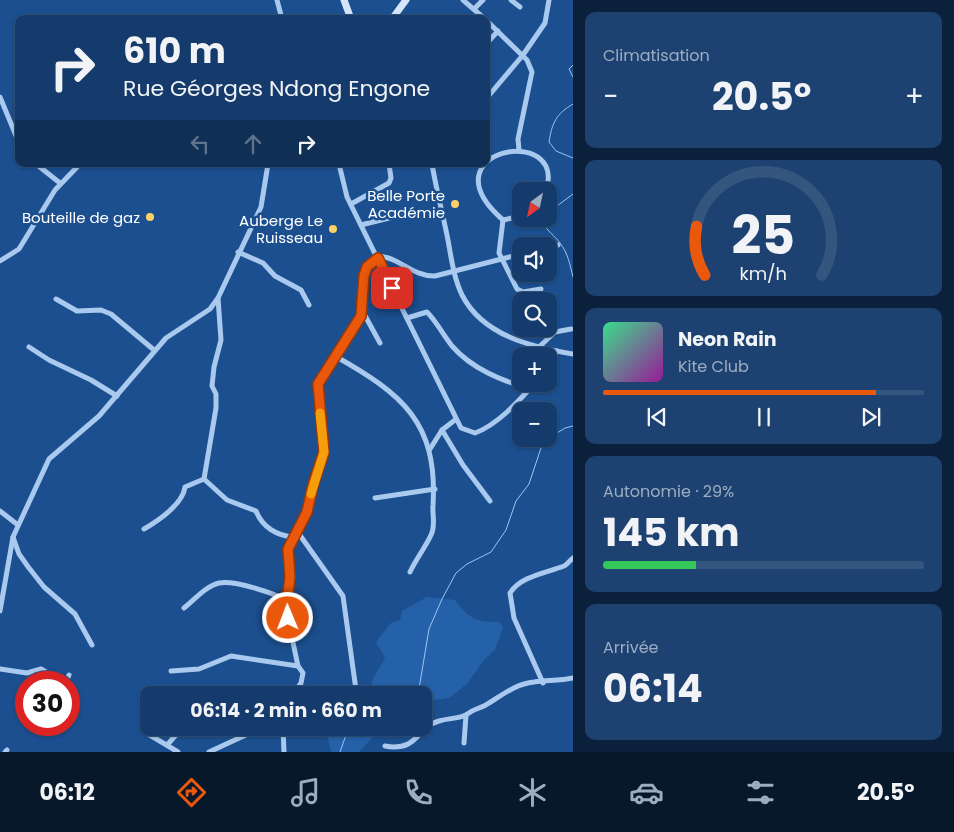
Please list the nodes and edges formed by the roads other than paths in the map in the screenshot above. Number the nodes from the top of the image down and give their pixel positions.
1 (278, 0) edge
2 (344, 0) edge
3 (406, 0) edge
4 (463, 0) edge
5 (483, 0) edge
6 (511, 0) edge
7 (549, 0) edge
8 (520, 7) dead end
9 (474, 9) junction
10 (281, 15) edge
11 (350, 15) edge
12 (395, 15) edge
13 (480, 15) edge
14 (490, 24) edge
15 (498, 31) junction
16 (490, 40) edge
17 (523, 55) junction
18 (490, 94) edge
19 (0, 97) edge
20 (15, 133) edge
21 (519, 150) junction
22 (490, 160) edge
23 (40, 167) edge
24 (77, 167) edge
25 (268, 167) edge
26 (339, 167) edge
27 (389, 167) edge
28 (433, 167) edge
29 (484, 167) edge
30 (548, 182) edge
31 (60, 183) junction
32 (351, 204) junction
33 (409, 213) dead end
34 (512, 218) edge
35 (503, 220) junction
36 (361, 225) junction
37 (238, 252) junction
38 (512, 256) edge
39 (377, 257) junction
40 (500, 259) junction
41 (0, 261) edge
42 (454, 270) junction
43 (541, 288) dead end
44 (218, 298) junction
45 (56, 299) dead end
46 (309, 305) dead end
47 (363, 312) junction
48 (407, 318) junction
49 (571, 329) dead end
50 (380, 343) dead end
51 (29, 347) dead end
52 (539, 347) joint
53 (154, 350) junction
54 (557, 351) edge
55 (573, 354) edge
56 (335, 356) junction
57 (512, 383) edge
58 (526, 392) edge
59 (117, 396) junction
60 (455, 420) junction
61 (442, 430) junction
62 (430, 449) junction
63 (204, 479) junction
64 (435, 489) junction
65 (375, 498) dead end
66 (490, 501) dead end
67 (1, 513) edge
68 (18, 525) junction
69 (144, 529) dead end
70 (297, 531) junction
71 (13, 536) junction
72 (294, 537) junction
73 (573, 558) edge
74 (410, 572) dead end
75 (287, 601) junction
76 (184, 608) dead end
77 (0, 611) edge
78 (92, 646) dead end
79 (298, 666) junction
80 (0, 669) edge
81 (18, 671) edge
82 (30, 671) edge
83 (45, 671) edge
84 (171, 671) dead end
85 (573, 678) edge
86 (543, 683) junction
87 (299, 686) edge
88 (355, 686) edge
89 (466, 715) junction
90 (152, 736) edge
91 (175, 736) edge
92 (244, 736) edge
93 (283, 736) edge
94 (464, 743) dead end
95 (168, 744) junction
96 (385, 746) dead end
97 (178, 752) edge
98 (209, 752) edge
99 (284, 752) edge

1 - 10 street
2 - 11 main road
3 - 12 main road
4 - 9 street
5 - 9 street
6 - 8 street
7 - 17 street
9 - 13 street
14 - 15 street
15 - 16 street
15 - 17 street
17 - 18 street
17 - 21 street
19 - 20 street
21 - 22 street
21 - 30 street
23 - 31 street
24 - 31 street
25 - 37 street
26 - 32 street
27 - 32 street
28 - 42 street
29 - 35 street
31 - 41 street
32 - 36 street
33 - 36 street
34 - 35 street
35 - 40 street
36 - 39 street
37 - 44 street
37 - 46 street
38 - 40 street
39 - 42 street
39 - 47 street
39 - 48 street
40 - 42 street
40 - 43 street
42 - 52 street
44 - 53 street
44 - 63 street
45 - 53 street
47 - 50 street
47 - 56 street
48 - 57 street
48 - 60 street
49 - 52 street
51 - 59 street
53 - 59 street
54 - 55 street
56 - 62 street
56 - 70 street
58 - 60 street
59 - 68 street
60 - 61 street
61 - 62 street
61 - 66 street
62 - 64 street
63 - 69 street
63 - 72 street
64 - 65 street
64 - 74 street
67 - 68 street
68 - 71 street
70 - 72 street
70 - 88 street
71 - 77 street
71 - 78 street
72 - 75 street
73 - 86 street
75 - 76 street
75 - 79 street
79 - 84 street
79 - 87 street
80 - 81 street
82 - 83 street
85 - 86 street
86 - 89 street
89 - 94 street
89 - 96 street
90 - 95 street
91 - 95 street
92 - 98 street
93 - 99 street
95 - 97 street

